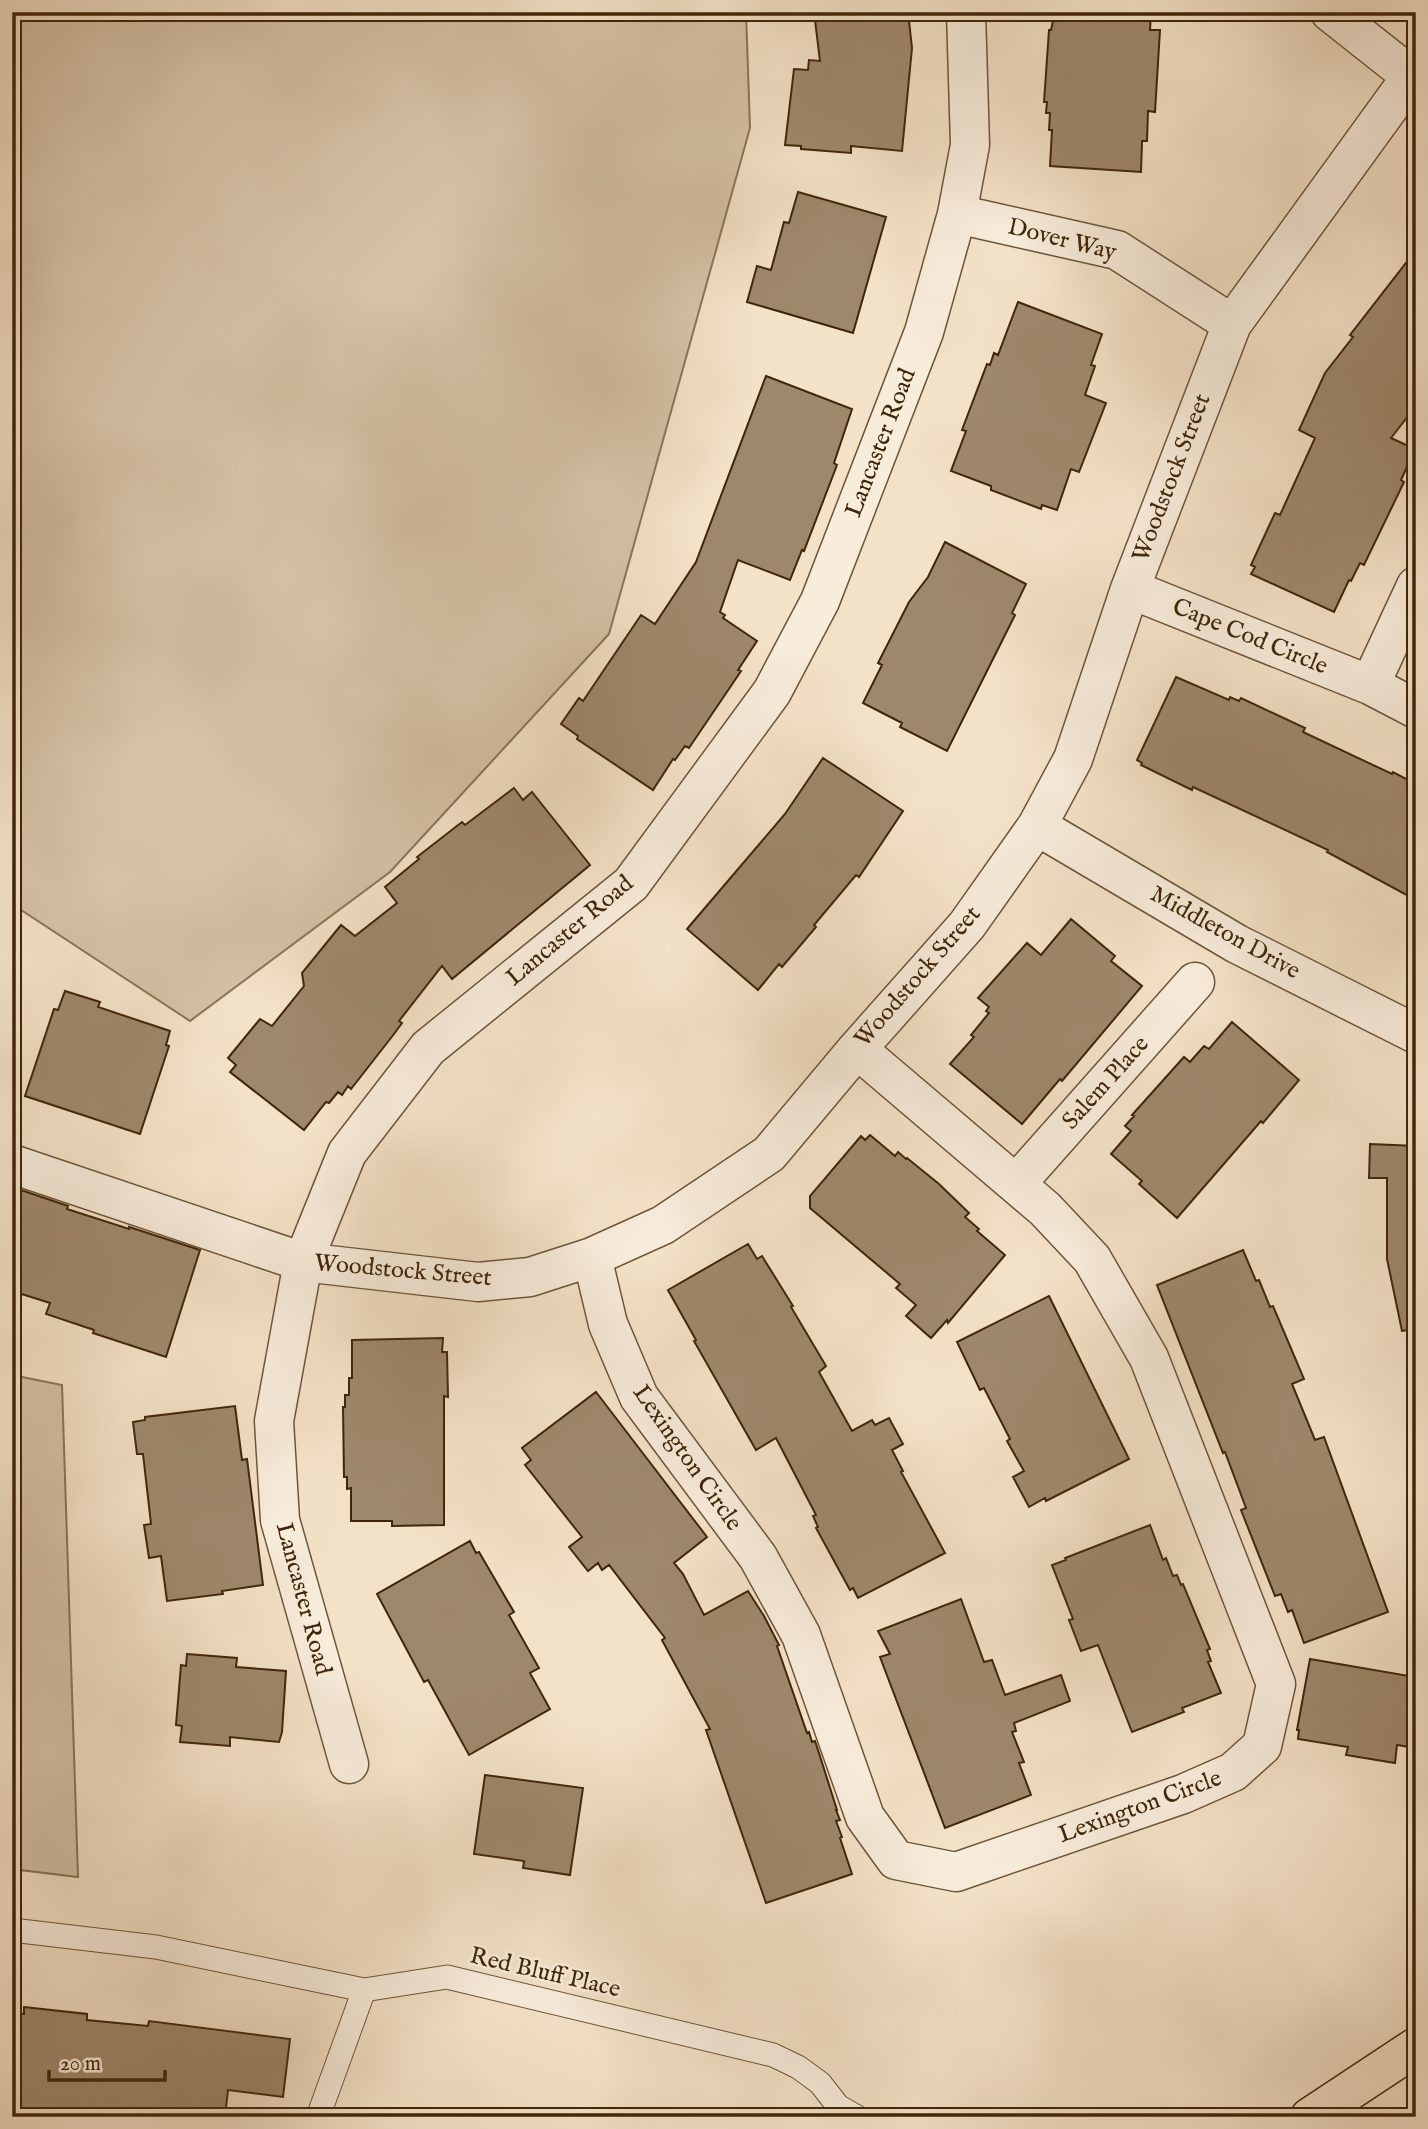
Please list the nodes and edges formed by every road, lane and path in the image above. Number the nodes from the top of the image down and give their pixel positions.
1 (966, 12) edge
2 (1330, 12) edge
3 (1413, 79) edge
4 (957, 214) junction
5 (1232, 324) junction
6 (1416, 586) edge
7 (1130, 589) junction
8 (1370, 685) junction
9 (1416, 709) edge
10 (1037, 826) junction
11 (1195, 982) dead end
12 (1416, 1034) edge
13 (857, 1049) junction
14 (12, 1164) edge
15 (1016, 1184) junction
16 (592, 1257) junction
17 (303, 1262) junction
18 (349, 1764) dead end
19 (12, 1930) edge
20 (364, 1990) junction
21 (1416, 2047) edge
22 (846, 2113) edge
23 (318, 2117) edge
24 (1310, 2117) edge

1 - 4 street, Lancaster Road
2 - 3 street
3 - 5 street, Woodstock Street
4 - 5 street, Dover Way
4 - 17 street, Lancaster Road
5 - 7 street, Woodstock Street
6 - 8 street
7 - 8 street, Cape Cod Circle
7 - 10 street, Woodstock Street
8 - 9 street, Cape Cod Circle
10 - 12 street, Middleton Drive
10 - 13 street, Woodstock Street
11 - 15 street, Salem Place
13 - 15 street, Lexington Circle
13 - 16 street, Woodstock Street
14 - 17 street, Woodstock Street
15 - 16 street, Lexington Circle
16 - 17 street, Woodstock Street
17 - 18 street, Lancaster Road
19 - 20 lane, Red Bluff Place
20 - 22 lane, Red Bluff Place
20 - 23 lane
21 - 24 main road

